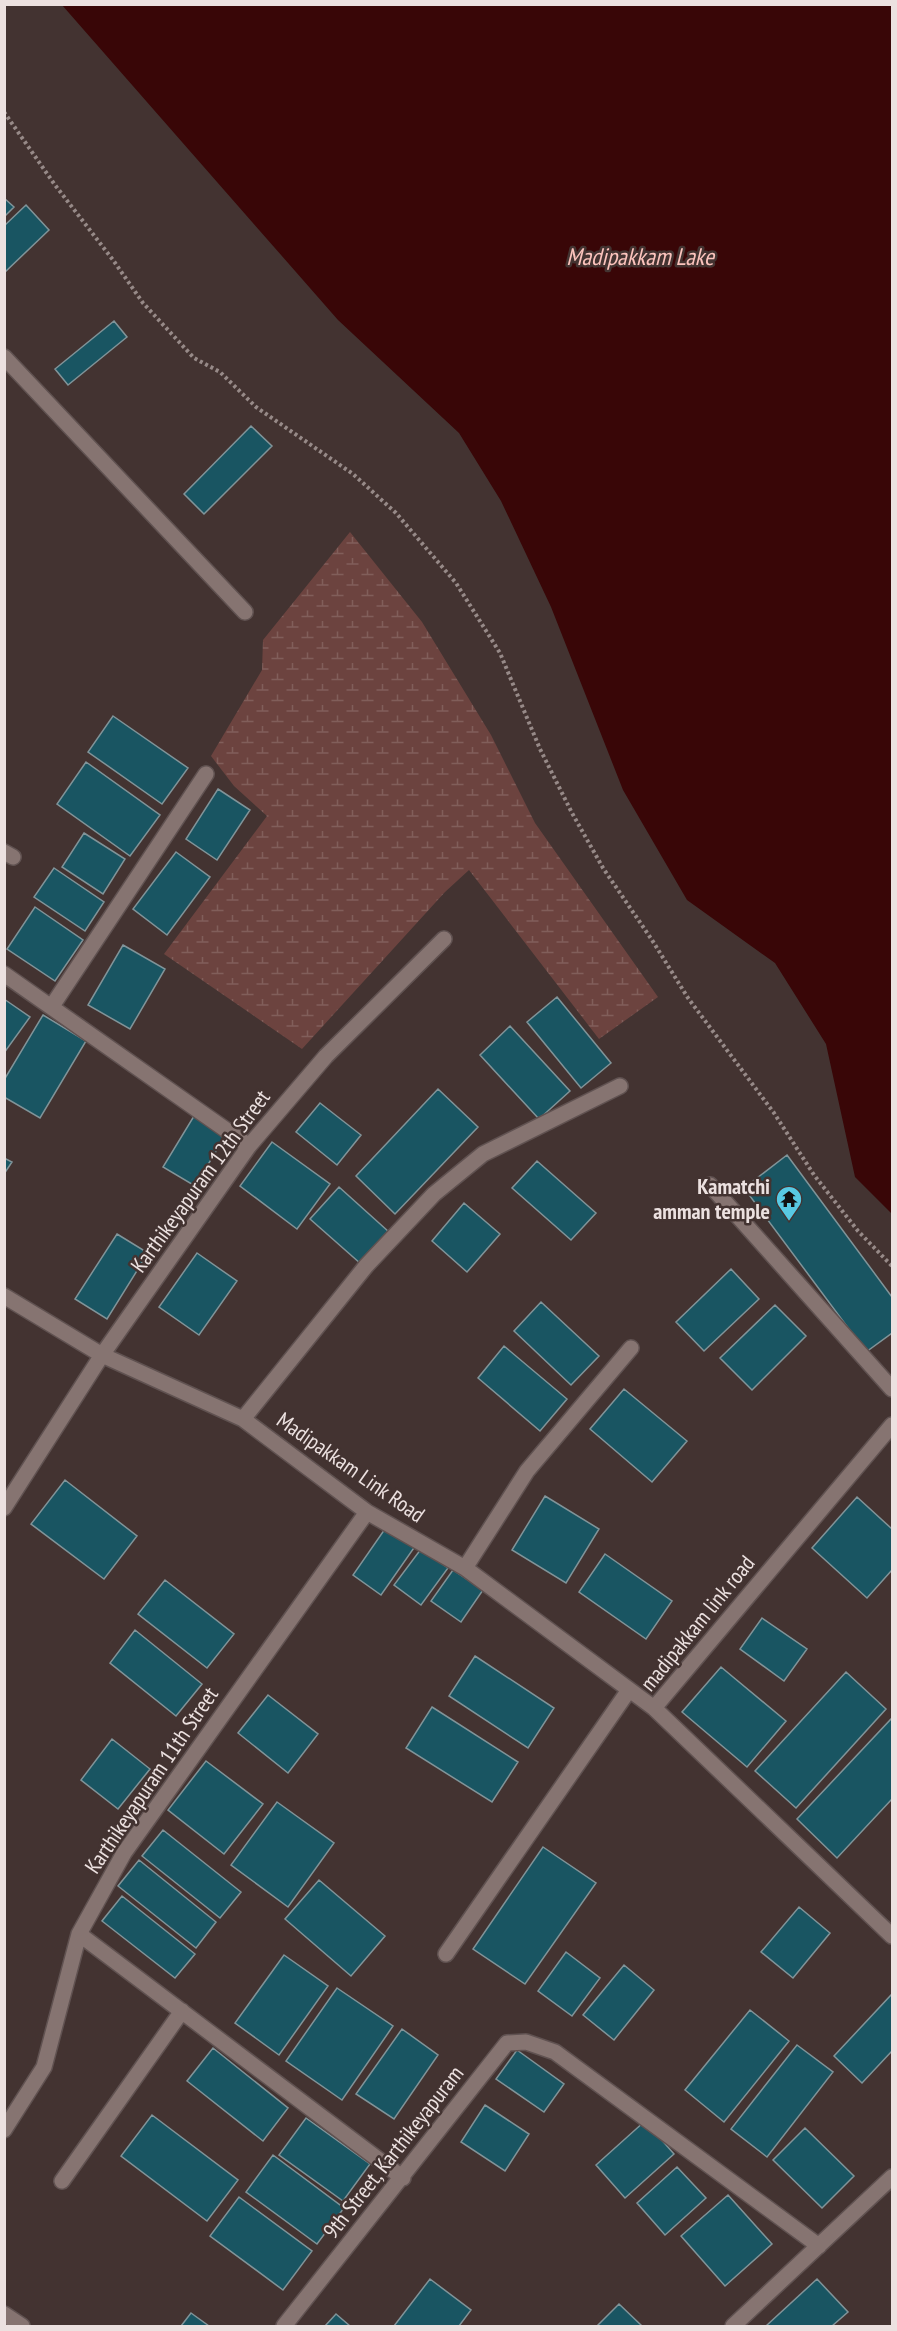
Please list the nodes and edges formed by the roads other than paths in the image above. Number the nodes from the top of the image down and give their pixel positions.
1 (4, 357) edge
2 (245, 612) dead end
3 (206, 774) dead end
4 (444, 939) dead end
5 (4, 974) edge
6 (51, 1006) junction
7 (620, 1086) dead end
8 (249, 1146) junction
9 (710, 1185) dead end
10 (4, 1296) edge
11 (631, 1348) dead end
12 (102, 1355) junction
13 (892, 1389) edge
14 (243, 1419) junction
15 (892, 1425) edge
16 (4, 1508) edge
17 (368, 1512) junction
18 (465, 1568) junction
19 (629, 1690) junction
20 (654, 1708) junction
21 (79, 1934) junction
22 (892, 1936) edge
23 (446, 1954) dead end
24 (182, 2011) junction
25 (4, 2130) edge
26 (403, 2178) junction
27 (892, 2178) edge
28 (62, 2181) dead end
29 (819, 2246) junction
30 (4, 2314) edge
31 (22, 2326) edge
32 (284, 2326) edge
33 (733, 2326) edge

1 - 2 street
3 - 6 street
4 - 8 street, Karthikeyapuram 12th Street
5 - 6 street
6 - 8 street
7 - 14 street
8 - 12 street, Karthikeyapuram 12th Street
9 - 13 street
10 - 12 street, Madipakkam Link Road
11 - 18 street
12 - 14 street, Madipakkam Link Road
12 - 16 street, Karthikeyapuram 12th Street
14 - 17 street, Madipakkam Link Road
15 - 20 street, madipakkam link road
17 - 18 street, Madipakkam Link Road
17 - 21 street, Karthikeyapuram 11th Street
18 - 19 street, Madipakkam Link Road
19 - 20 street, Madipakkam Link Road
19 - 23 street
20 - 22 street, madipakkam link road
21 - 24 street
21 - 25 street, Karthikeyapuram 11th Street
24 - 26 street
24 - 28 street
26 - 29 street, 9th Street, Karthikeyapuram
26 - 32 street, 9th Street, Karthikeyapuram
27 - 29 street
29 - 33 street
30 - 31 street

